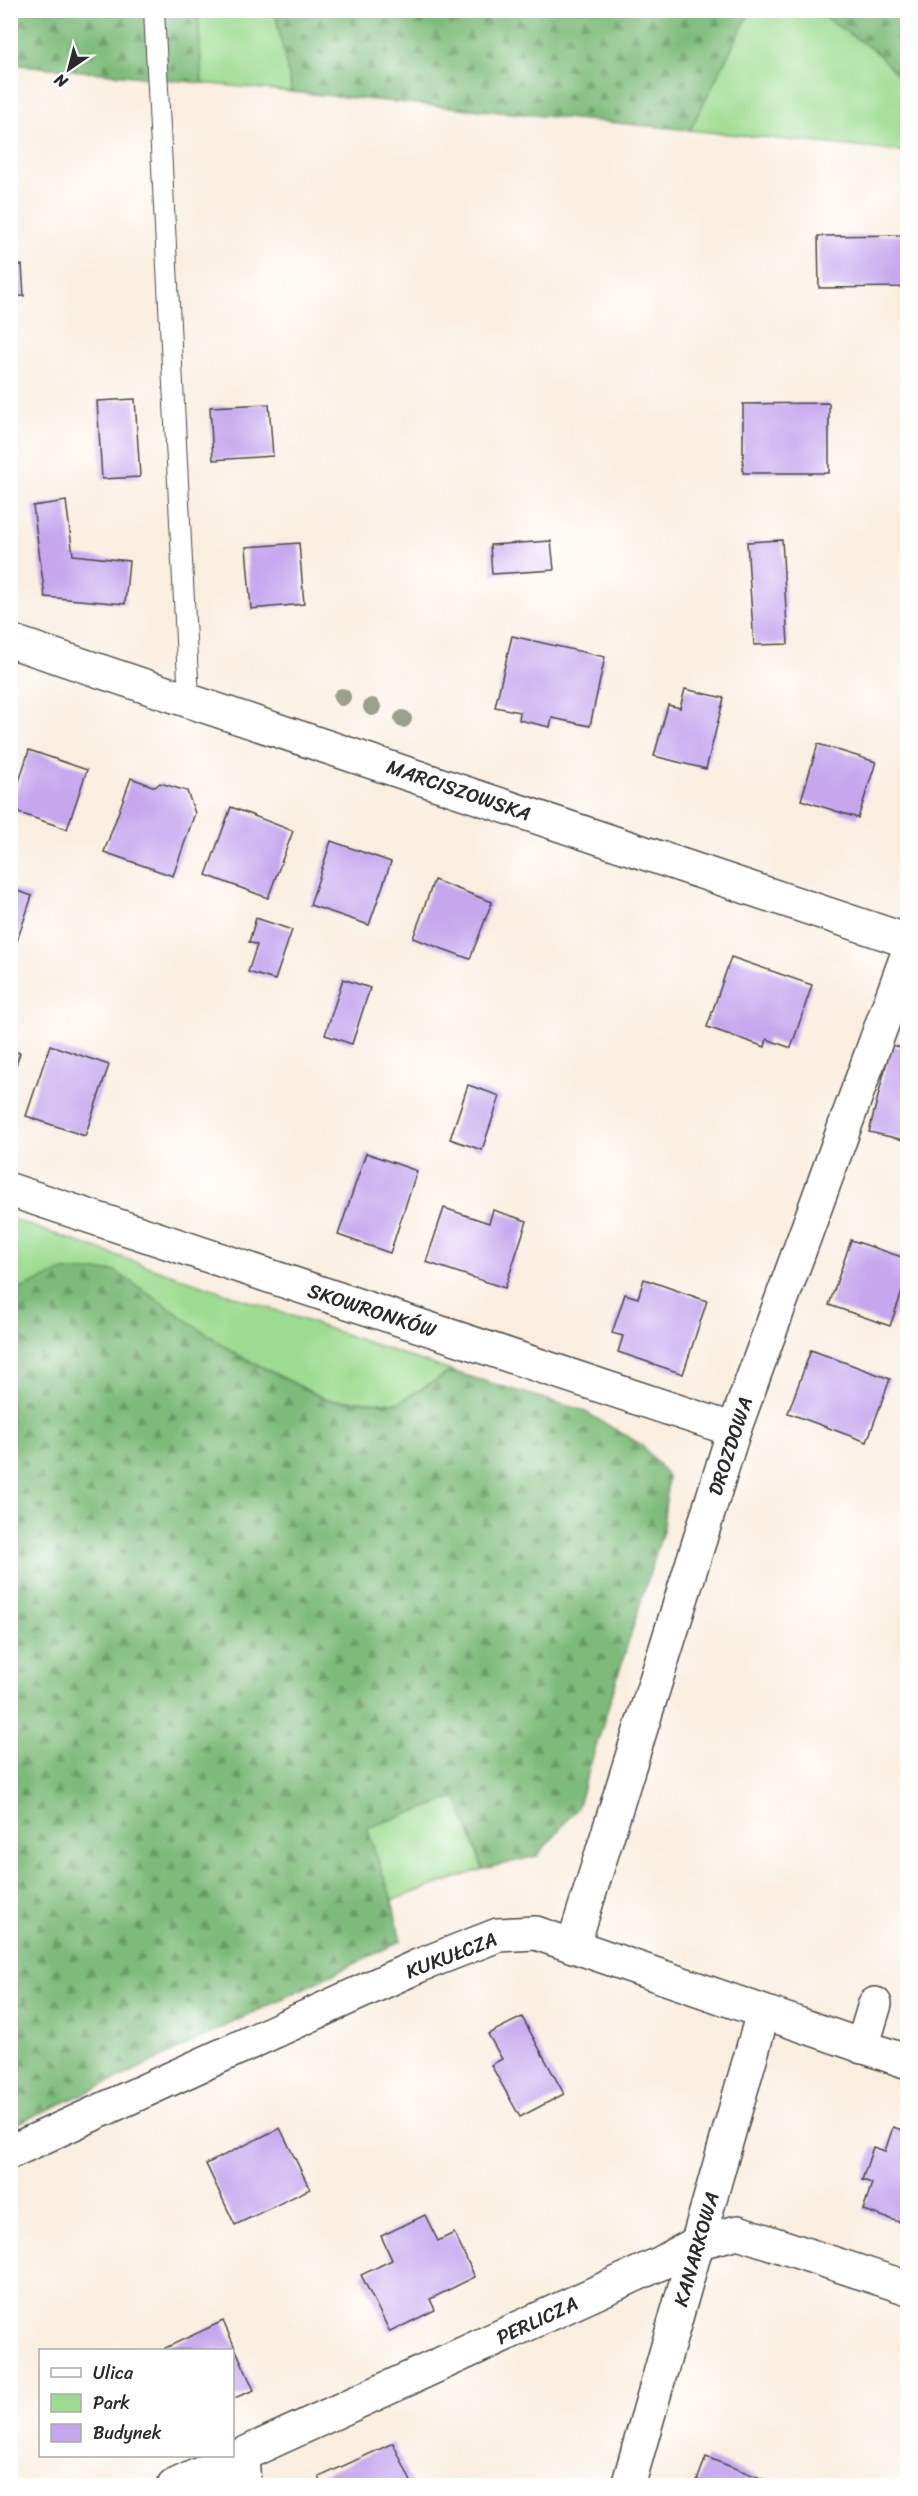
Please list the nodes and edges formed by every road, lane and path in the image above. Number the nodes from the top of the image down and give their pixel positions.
1 (154, 10) edge
2 (10, 641) edge
3 (189, 699) junction
4 (908, 941) edge
5 (908, 952) edge
6 (10, 1190) edge
7 (734, 1430) junction
8 (573, 1946) junction
9 (875, 2004) dead end
10 (763, 2013) junction
11 (862, 2046) junction
12 (908, 2062) edge
13 (10, 2152) edge
14 (699, 2242) junction
15 (908, 2288) edge
16 (243, 2470) edge
17 (174, 2486) edge
18 (628, 2486) edge

1 - 3 lane
2 - 3 street, MARCISZOWSKA
3 - 4 street, MARCISZOWSKA
5 - 7 street, DROZDOWA
6 - 7 street, SKOWRONKÓW
7 - 8 street, DROZDOWA
8 - 10 street, KUKUŁCZA
8 - 13 street, KUKUŁCZA
9 - 11 street
10 - 11 street, KUKUŁCZA
10 - 14 street, KANARKOWA
11 - 12 street, KUKUŁCZA
14 - 15 street, PERLICZA
14 - 16 street, PERLICZA
14 - 18 street, KANARKOWA
16 - 17 street, PERLICZA

